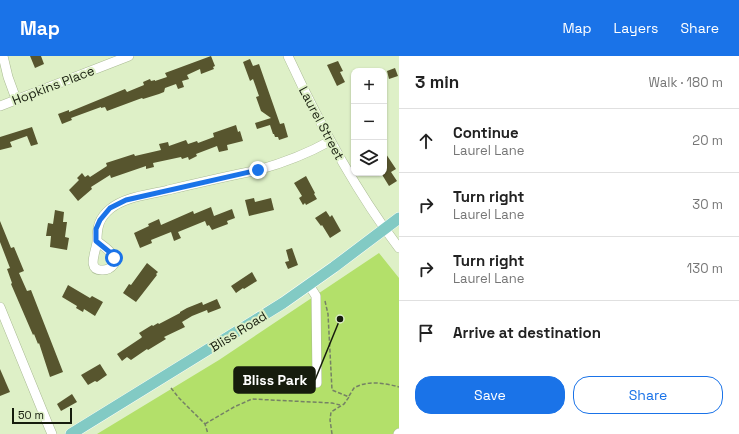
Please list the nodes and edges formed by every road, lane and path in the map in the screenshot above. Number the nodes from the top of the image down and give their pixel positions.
1 (3, 56) edge
2 (129, 56) edge
3 (288, 56) edge
4 (16, 99) junction
5 (0, 106) edge
6 (330, 141) junction
7 (399, 218) edge
8 (385, 228) junction
9 (96, 241) dead end
10 (399, 248) edge
11 (309, 285) junction
12 (324, 299) dead end
13 (0, 307) edge
14 (317, 383) dead end
15 (399, 387) edge
16 (171, 388) dead end
17 (349, 397) junction
18 (342, 405) junction
19 (205, 424) junction
20 (52, 434) edge
21 (71, 434) edge
22 (208, 434) edge
23 (332, 434) edge

1 - 4 street
2 - 4 street, Hopkins Place
3 - 6 street, Laurel Street
4 - 5 street, Hopkins Place
6 - 8 street, Laurel Street
6 - 9 street
7 - 8 main road, Bliss Road
8 - 10 street, Laurel Street
8 - 11 main road, Bliss Road
11 - 14 street
11 - 21 main road, Bliss Road
12 - 17 path
13 - 20 street
15 - 17 path
16 - 19 path
17 - 18 path
18 - 19 path
18 - 23 path
19 - 22 path

